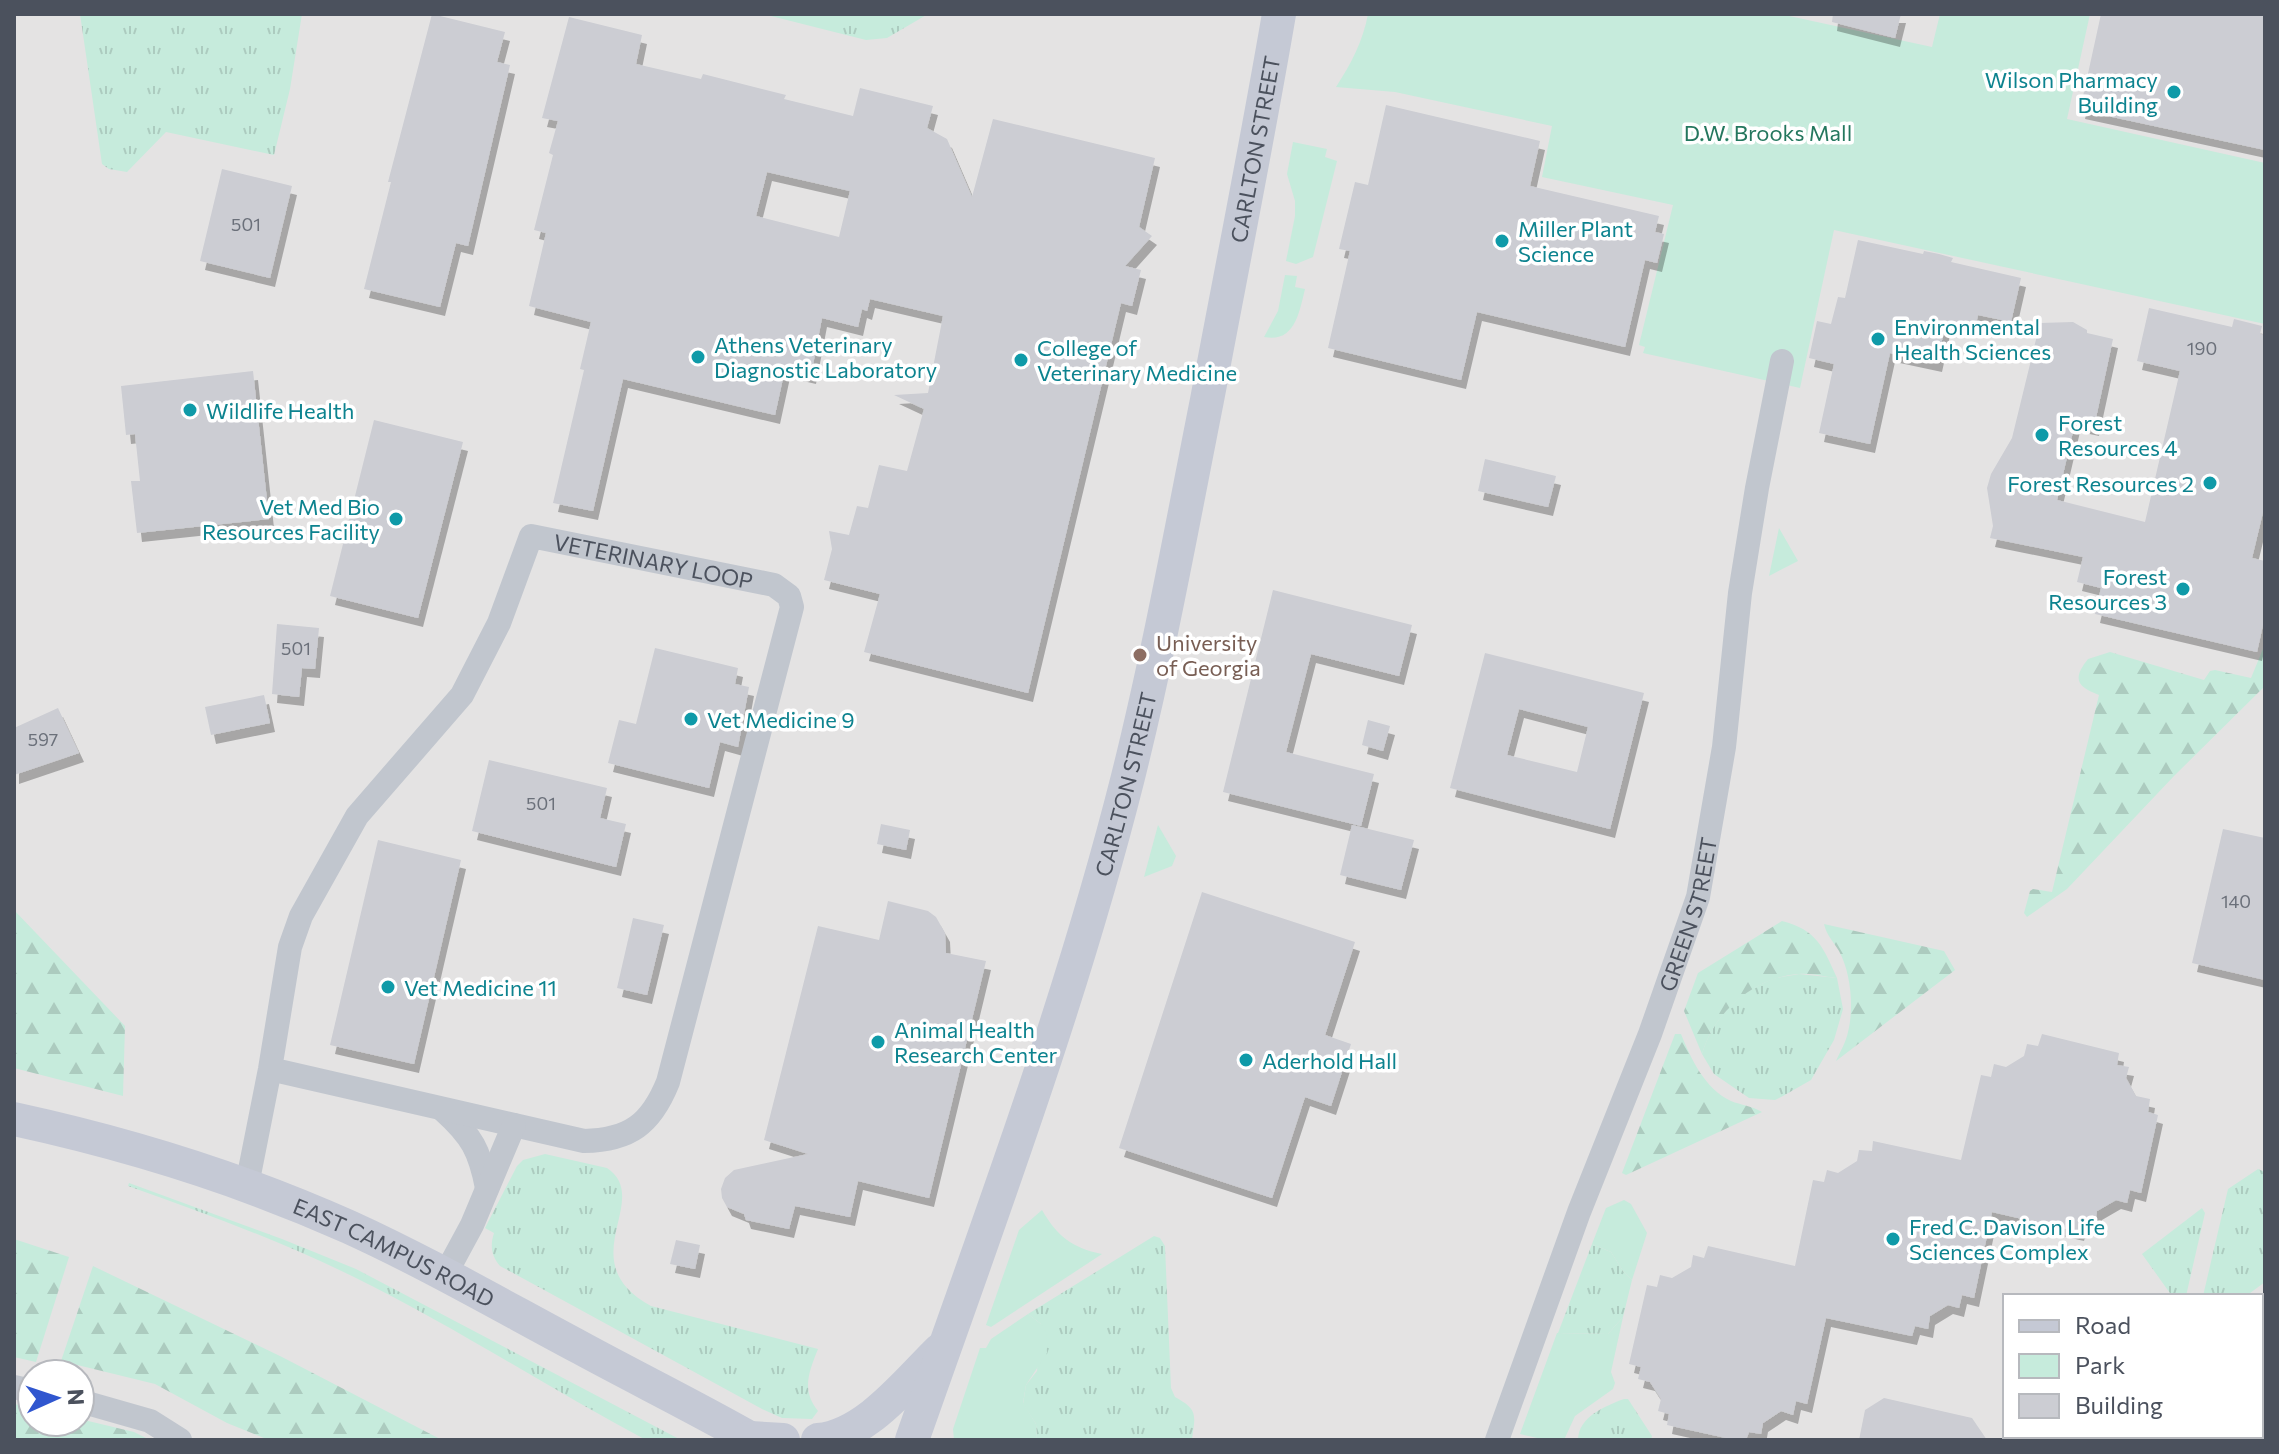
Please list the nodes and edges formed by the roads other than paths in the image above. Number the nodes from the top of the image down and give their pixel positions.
1 (1279, 14) edge
2 (1782, 361) dead end
3 (270, 1069) junction
4 (441, 1109) junction
5 (14, 1119) edge
6 (514, 1125) junction
7 (247, 1185) junction
8 (487, 1188) junction
9 (445, 1275) junction
10 (946, 1344) junction
11 (928, 1394) junction
12 (96, 1406) edge
13 (762, 1439) edge
14 (180, 1440) edge
15 (818, 1440) edge
16 (912, 1440) edge
17 (929, 1440) edge
18 (1497, 1440) edge

1 - 10 street, CARLTON STREET
2 - 18 street, GREEN STREET
3 - 4 street, VETERINARY LOOP
3 - 6 street, VETERINARY LOOP
3 - 7 street, VETERINARY LOOP
4 - 6 street, VETERINARY LOOP
4 - 8 street
5 - 7 street, EAST CAMPUS ROAD
6 - 8 street
7 - 9 street, EAST CAMPUS ROAD
8 - 9 street
9 - 13 street, EAST CAMPUS ROAD
10 - 11 street, CARLTON STREET
10 - 15 street
11 - 16 street, CARLTON STREET
11 - 17 street
12 - 14 street

